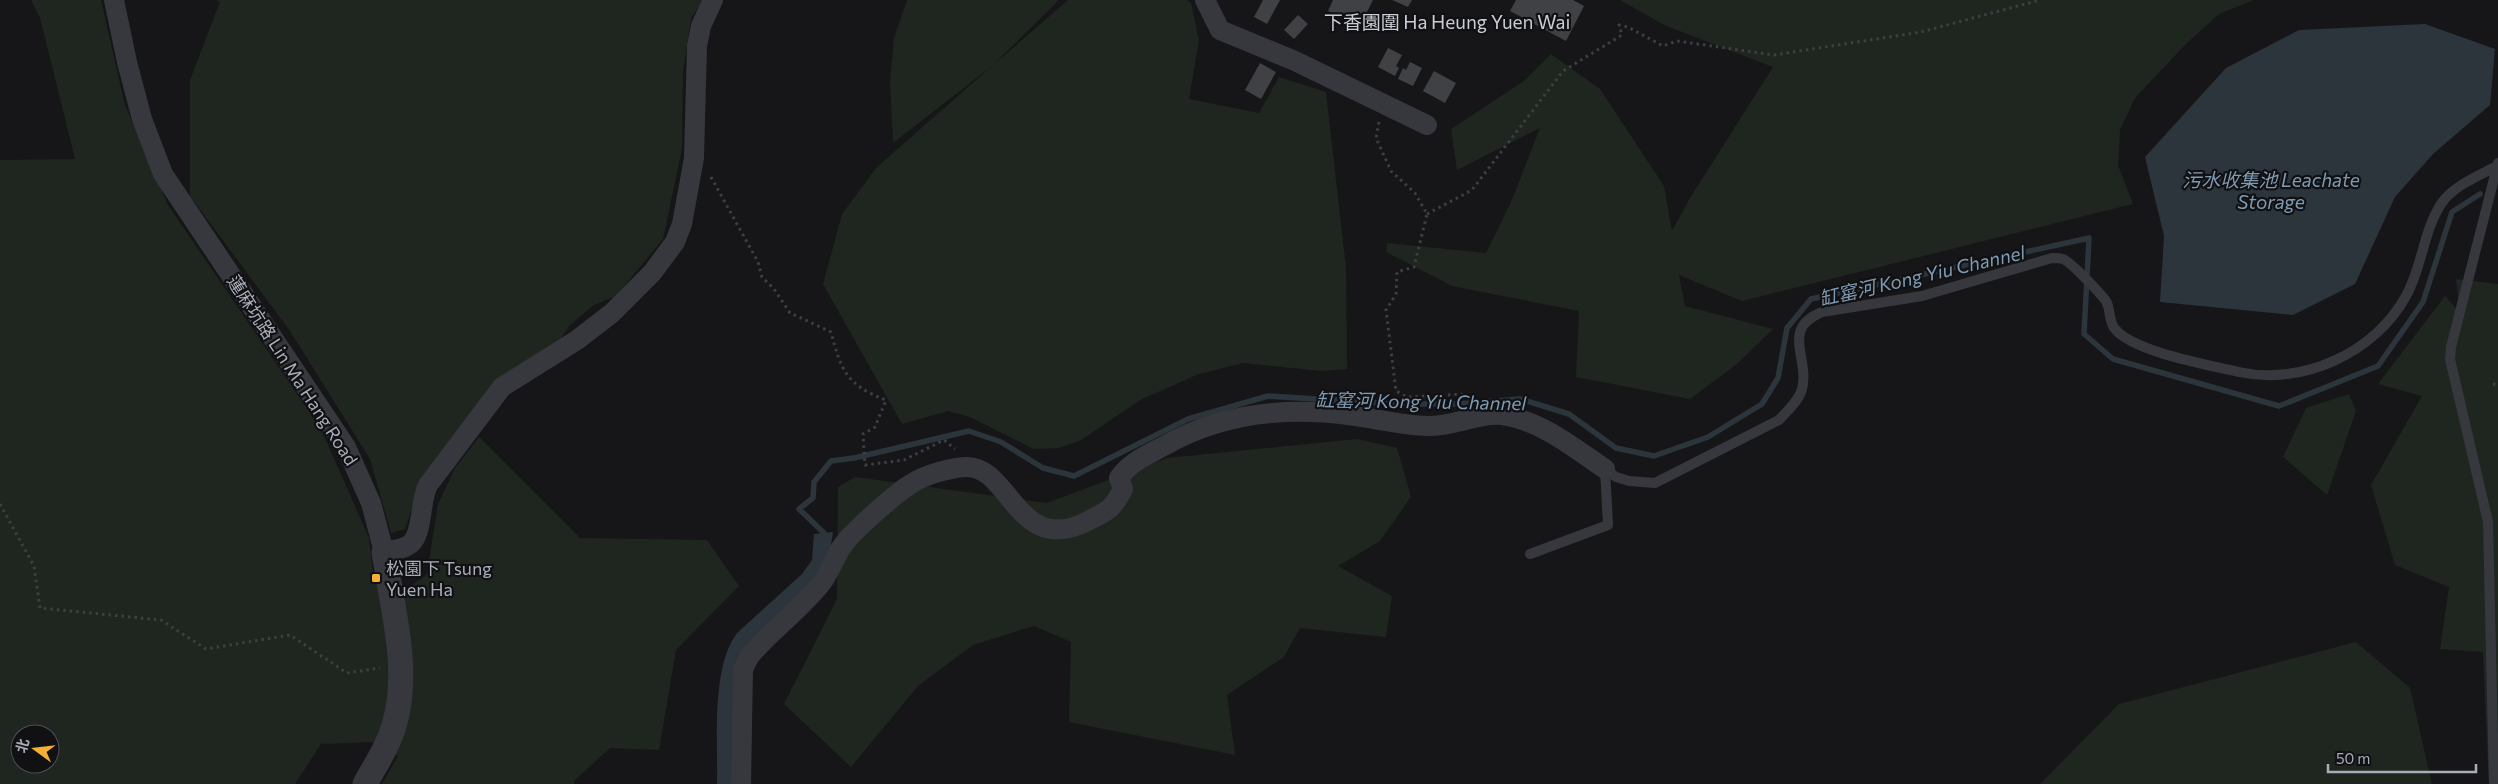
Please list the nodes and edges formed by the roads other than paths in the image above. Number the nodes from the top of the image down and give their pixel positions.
1 (114, 0) edge
2 (713, 0) edge
3 (1205, 0) edge
4 (1427, 125) dead end
5 (2497, 164) edge
6 (1605, 469) junction
7 (384, 552) junction
8 (1530, 554) dead end
9 (365, 784) edge
10 (741, 784) edge
11 (2494, 784) edge

1 - 7 street, 蓮麻坑路 Lin Ma Hang Road
2 - 7 street
3 - 4 street
5 - 6 lane
5 - 11 lane
6 - 8 lane
6 - 10 street
7 - 9 street, 蓮麻坑路 Lin Ma Hang Road

